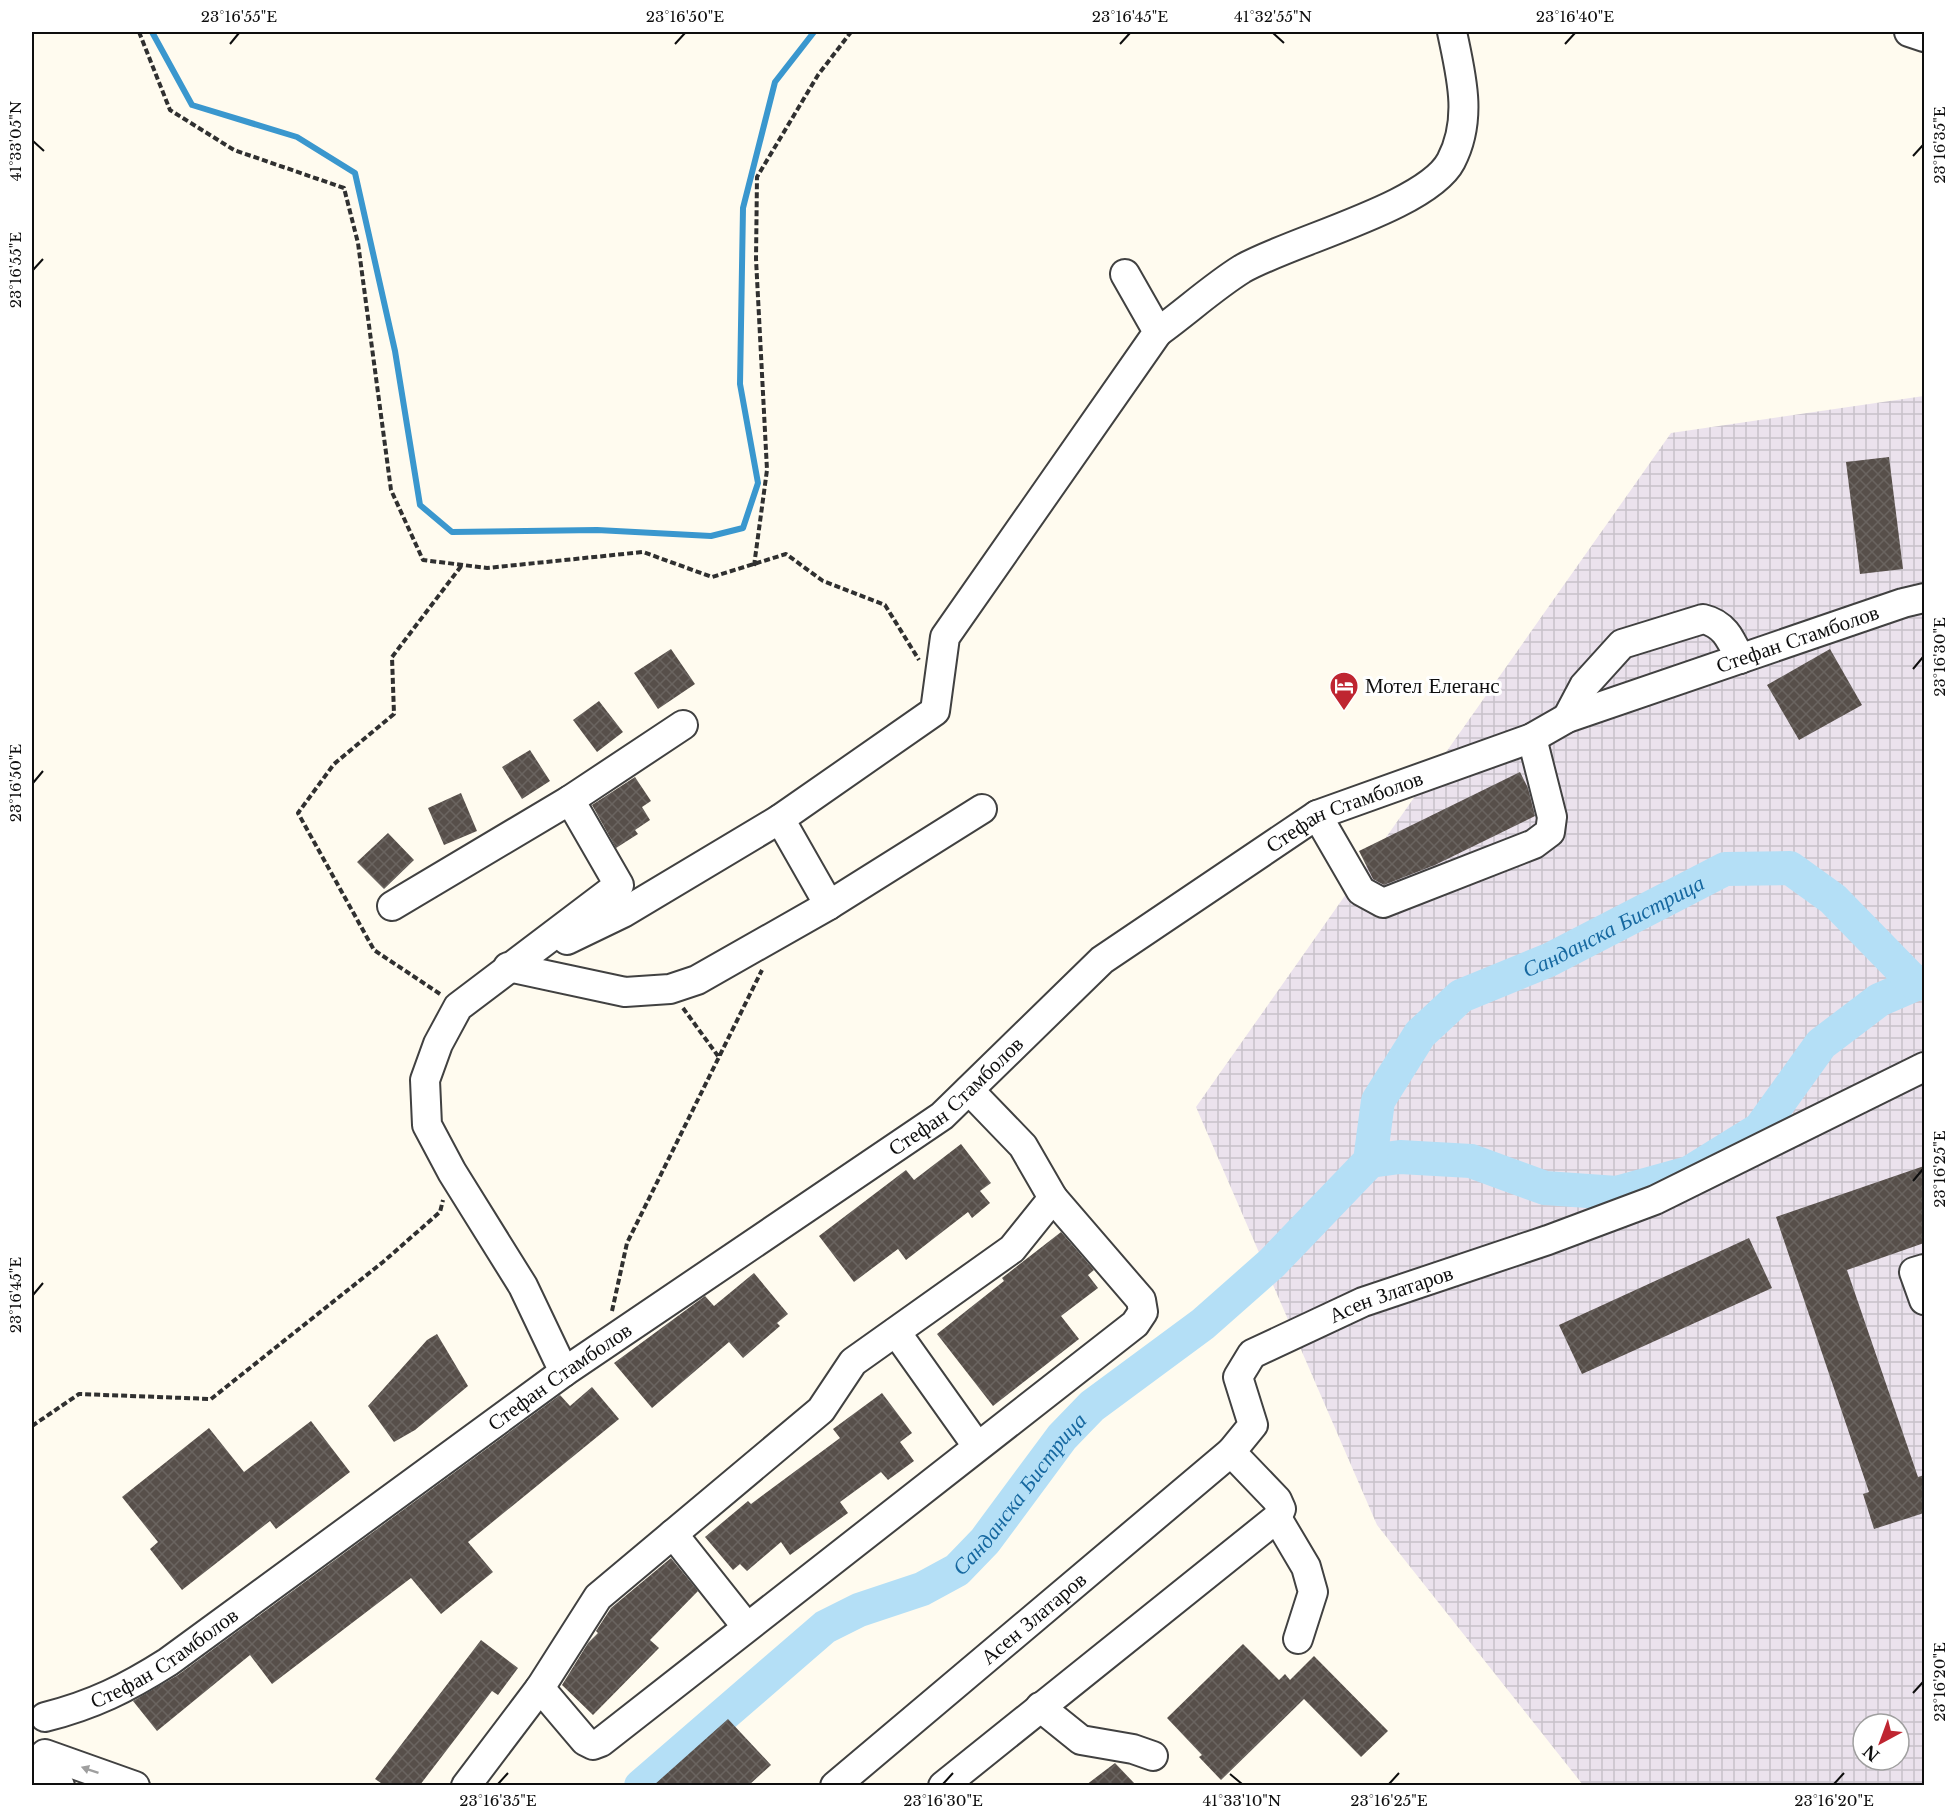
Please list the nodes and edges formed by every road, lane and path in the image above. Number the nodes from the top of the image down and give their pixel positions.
1 (138, 32) edge
2 (851, 32) edge
3 (1452, 32) edge
4 (1909, 32) edge
5 (1924, 38) edge
6 (1125, 274) dead end
7 (1158, 332) junction
8 (462, 565) junction
9 (754, 566) junction
10 (1924, 598) edge
11 (1740, 659) junction
12 (936, 698) junction
13 (1568, 718) junction
14 (683, 725) dead end
15 (1532, 738) junction
16 (570, 800) junction
17 (982, 809) dead end
18 (1317, 815) junction
19 (780, 819) junction
20 (829, 904) junction
21 (392, 906) dead end
22 (782, 932) junction
23 (508, 967) junction
24 (670, 989) junction
25 (458, 1007) junction
26 (718, 1056) junction
27 (1924, 1067) edge
28 (969, 1090) junction
29 (452, 1172) junction
30 (1053, 1198) junction
31 (1924, 1269) edge
32 (1924, 1300) edge
33 (896, 1332) junction
34 (605, 1344) junction
35 (564, 1372) junction
36 (32, 1426) edge
37 (978, 1446) junction
38 (1231, 1452) junction
39 (1277, 1518) junction
40 (673, 1534) junction
41 (746, 1626) junction
42 (1298, 1639) dead end
43 (540, 1688) junction
44 (1040, 1707) junction
45 (38, 1711) edge
46 (1153, 1756) dead end
47 (36, 1765) edge
48 (60, 1785) edge
49 (135, 1785) edge
50 (466, 1785) edge
51 (835, 1785) edge
52 (943, 1785) edge

1 - 8 path
2 - 9 path
3 - 7 street
4 - 5 street
6 - 7 street
7 - 12 street
8 - 9 path
8 - 25 path
9 - 12 path
10 - 11 street, Стефан Стамболов
11 - 13 street, Стефан Стамболов
11 - 13 street
12 - 19 street
13 - 15 street, Стефан Стамболов
14 - 16 street
15 - 18 street, Стефан Стамболов
15 - 18 street
16 - 21 street
16 - 23 street
17 - 20 street
18 - 28 street, Стефан Стамболов
19 - 20 street
19 - 23 street
20 - 22 street
22 - 24 street
22 - 26 path
23 - 24 street
23 - 25 street
24 - 26 path
25 - 29 street
26 - 34 path
27 - 38 street, Асен Златаров
28 - 30 street
28 - 34 street, Стефан Стамболов
29 - 35 street
29 - 36 path
30 - 33 street
30 - 37 street
31 - 32 street
33 - 37 street
33 - 40 street
34 - 35 street, Стефан Стамболов
35 - 45 street, Стефан Стамболов
37 - 41 street
38 - 39 street
38 - 51 street, Асен Златаров
39 - 42 street
39 - 44 street
40 - 41 street
40 - 43 street
41 - 43 street
43 - 50 street
44 - 46 street
44 - 52 street
45 - 47 street
47 - 48 street
49 -> 47 street

